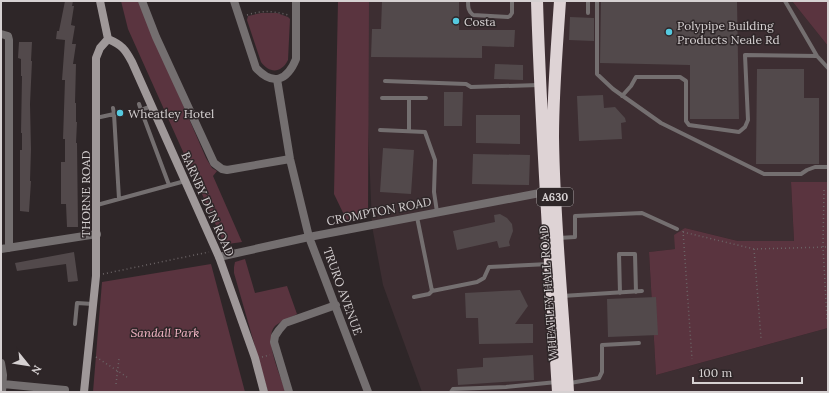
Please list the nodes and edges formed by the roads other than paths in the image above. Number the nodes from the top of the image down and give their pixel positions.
1 (100, 1) edge
2 (142, 1) edge
3 (234, 1) edge
4 (296, 1) edge
5 (468, 1) edge
6 (512, 1) edge
7 (537, 1) edge
8 (560, 1) edge
9 (588, 1) edge
10 (597, 1) edge
11 (785, 1) edge
12 (588, 13) dead end
13 (1, 34) edge
14 (108, 39) junction
15 (817, 56) junction
16 (828, 68) edge
17 (278, 79) junction
18 (385, 81) dead end
19 (539, 85) junction
20 (622, 96) junction
21 (382, 98) dead end
22 (426, 98) dead end
23 (409, 99) junction
24 (139, 104) dead end
25 (152, 106) junction
26 (113, 108) dead end
27 (141, 110) junction
28 (114, 114) junction
29 (96, 118) junction
30 (380, 130) dead end
31 (409, 131) junction
32 (290, 159) junction
33 (828, 167) edge
34 (5, 174) edge
35 (185, 181) junction
36 (170, 185) junction
37 (545, 192) junction
38 (119, 199) junction
39 (97, 205) junction
40 (437, 212) junction
41 (417, 216) junction
42 (677, 229) road end
43 (97, 234) junction
44 (309, 237) junction
45 (558, 238) junction
46 (5, 249) edge
47 (218, 254) junction
48 (549, 264) junction
49 (432, 291) junction
50 (642, 291) dead end
51 (636, 292) junction
52 (620, 293) junction
53 (562, 296) junction
54 (414, 297) dead end
55 (93, 304) junction
56 (336, 305) junction
57 (75, 324) dead end
58 (639, 343) dead end
59 (1, 363) edge
60 (506, 387) junction
61 (562, 387) edge
62 (2, 388) edge
63 (65, 390) dead end
64 (452, 390) edge
65 (84, 392) edge
66 (264, 392) edge
67 (289, 392) edge
68 (368, 392) edge
69 (507, 392) edge

1 - 14 street
2 - 32 street, BARNBY DUN ROAD
3 - 17 street
4 - 17 street
5 - 6 lane
7 - 19 highway, WHEATLEY HALL ROAD / A630
8 - 45 highway, WHEATLEY HALL ROAD / A630
9 - 12 lane
10 - 20 lane
11 - 15 lane
13 - 34 street
14 - 25 street, BARNBY DUN ROAD
14 - 29 street, THORNE ROAD
15 - 16 lane
15 - 20 lane
17 - 32 street, TRURO AVENUE
18 - 19 lane
19 - 37 highway, WHEATLEY HALL ROAD / A630
20 - 33 lane
21 - 23 lane
22 - 23 lane
23 - 31 lane
24 - 27 lane
25 - 27 lane
25 - 35 street, BARNBY DUN ROAD
26 - 28 lane
27 - 36 lane
28 - 29 lane
28 - 38 lane
29 - 39 street, THORNE ROAD
30 - 31 lane
31 - 40 lane
32 - 44 street, TRURO AVENUE
34 - 46 street
35 - 36 lane
35 - 47 street, BARNBY DUN ROAD
36 - 38 lane
37 - 40 street, CROMPTON ROAD
37 - 48 highway, WHEATLEY HALL ROAD / A630
38 - 39 lane
39 - 43 street, THORNE ROAD
40 - 41 street, CROMPTON ROAD
41 - 44 street, CROMPTON ROAD
41 - 49 lane
42 - 45 lane
43 - 46 street
43 - 55 street, THORNE ROAD
44 - 47 street, CROMPTON ROAD
44 - 56 street, TRURO AVENUE
45 - 53 highway, WHEATLEY HALL ROAD / A630
47 - 66 street, BARNBY DUN ROAD
48 - 49 lane
48 - 61 highway, WHEATLEY HALL ROAD / A630
49 - 54 lane
50 - 51 lane
51 - 52 lane
51 - 52 lane
52 - 53 lane
53 - 61 highway, WHEATLEY HALL ROAD / A630
55 - 57 lane
55 - 65 street, THORNE ROAD
56 - 67 street
56 - 68 street, TRURO AVENUE
58 - 61 lane
59 - 62 street
60 - 61 lane
60 - 64 lane
60 - 69 lane
62 - 63 street

